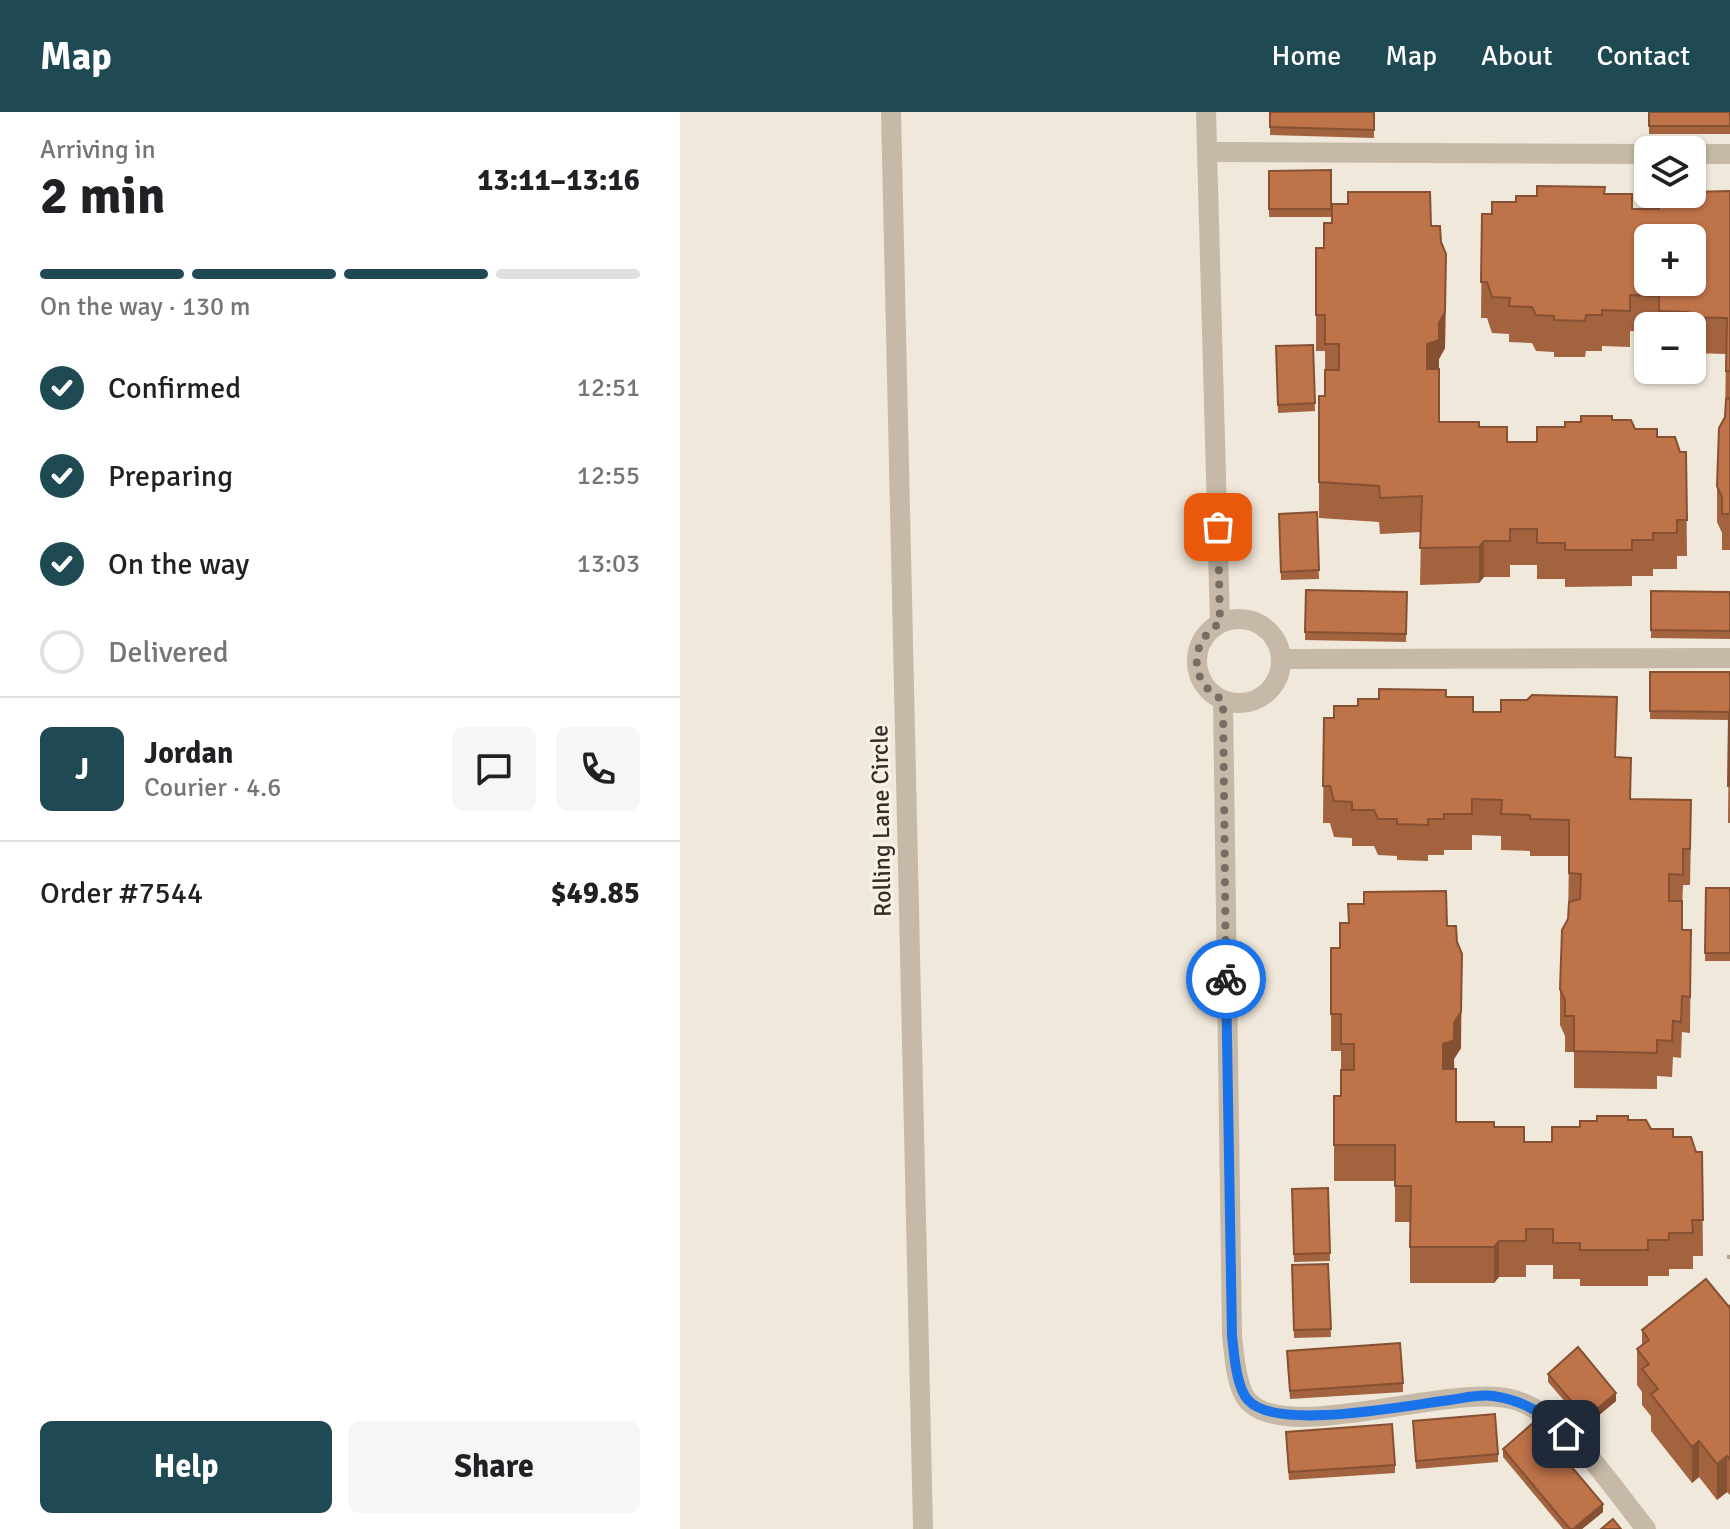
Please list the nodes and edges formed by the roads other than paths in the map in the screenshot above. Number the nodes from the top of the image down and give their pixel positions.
1 (891, 112) edge
2 (1206, 112) edge
3 (1207, 152) junction
4 (1634, 154) edge
5 (1706, 154) edge
6 (1730, 154) edge
7 (1220, 623) junction
8 (1730, 658) edge
9 (1281, 659) junction
10 (1223, 700) junction
11 (923, 1529) edge
12 (1646, 1529) edge

1 - 11 street, Rolling Lane Circle
2 - 3 street
3 - 4 street
3 - 7 street
5 - 6 street
7 - 9 street
7 - 10 street
8 - 9 street
9 - 10 street
10 - 12 street

